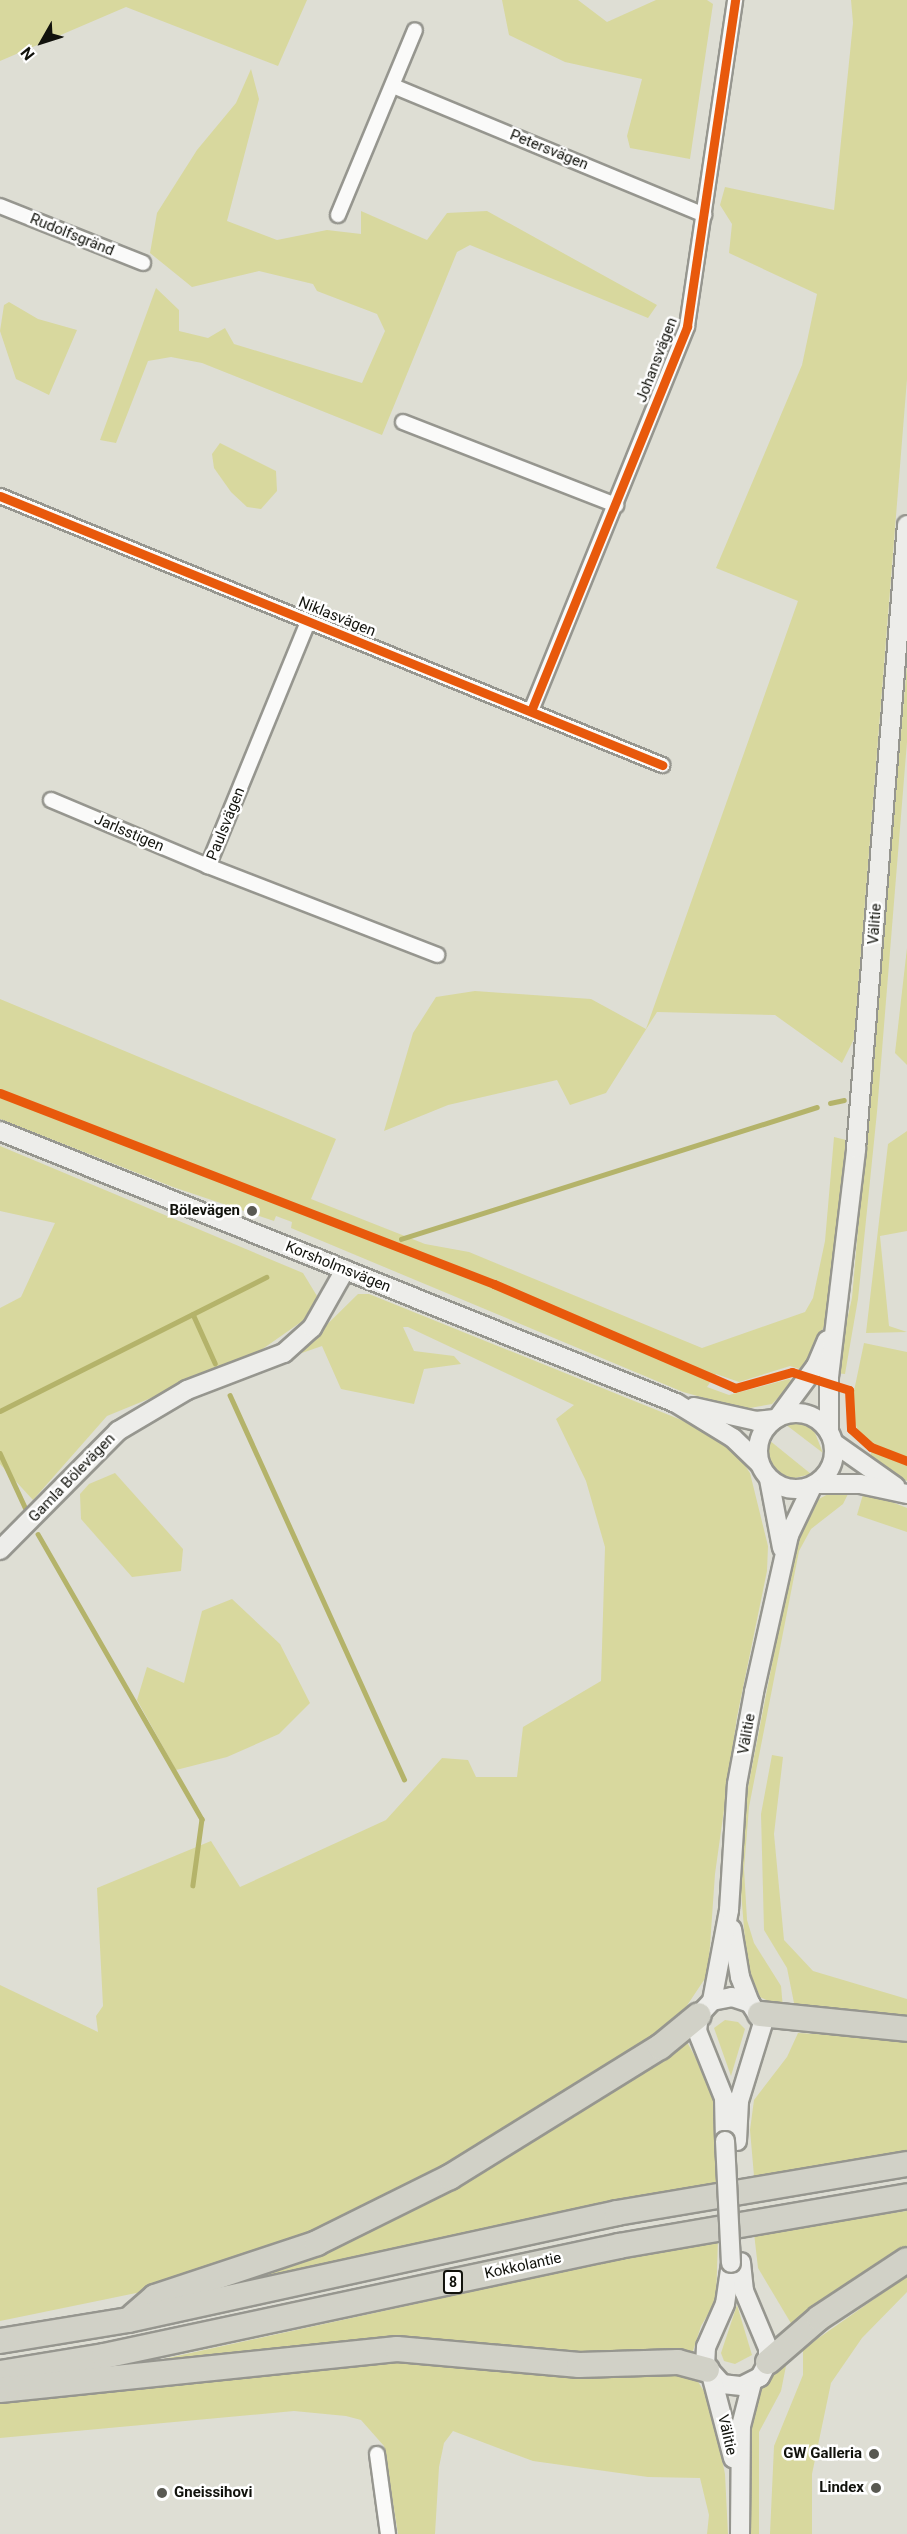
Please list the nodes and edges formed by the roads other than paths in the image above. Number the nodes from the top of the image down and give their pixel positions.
1 (735, 0) edge
2 (415, 30) dead end
3 (393, 86) junction
4 (0, 206) edge
5 (338, 215) dead end
6 (704, 215) junction
7 (143, 263) dead end
8 (403, 422) dead end
9 (0, 496) edge
10 (616, 505) junction
11 (907, 525) edge
12 (308, 622) junction
13 (531, 711) junction
14 (662, 765) dead end
15 (51, 800) dead end
16 (208, 866) junction
17 (437, 955) dead end
18 (0, 1131) edge
19 (345, 1270) junction
20 (835, 1322) junction
21 (676, 1403) junction
22 (777, 1418) junction
23 (832, 1437) junction
24 (764, 1471) junction
25 (814, 1486) junction
26 (907, 1494) edge
27 (0, 1550) edge
28 (783, 1562) junction
29 (729, 1910) junction
30 (706, 2008) junction
31 (755, 2008) junction
32 (907, 2029) edge
33 (731, 2141) junction
34 (907, 2164) edge
35 (907, 2196) edge
36 (907, 2260) edge
37 (736, 2263) junction
38 (129, 2320) junction
39 (0, 2341) edge
40 (768, 2362) junction
41 (0, 2373) edge
42 (710, 2374) junction
43 (752, 2383) junction
44 (0, 2390) edge
45 (377, 2454) dead end
46 (740, 2492) junction
47 (388, 2534) edge
48 (740, 2534) edge

1 - 6 street, Johansvägen
2 - 3 street
3 - 5 street
3 - 6 street, Petersvägen
4 - 7 street, Rudolfsgränd
6 - 10 street, Johansvägen
8 - 10 street
9 - 12 street, Niklasvägen
10 - 13 street, Johansvägen
11 - 20 main road, Välitie
12 - 13 street, Niklasvägen
12 - 16 street, Paulsvägen
13 - 14 street, Niklasvägen
15 - 16 street, Jarlsstigen
16 - 17 street, Paulsvägen
18 - 19 main road, Korsholmsvägen
19 - 21 main road, Korsholmsvägen
19 - 27 main road, Gamla Bölevägen
20 - 22 main road, Välitie
20 - 23 main road, Välitie
21 - 22 main road, Korsholmsvägen
21 - 24 main road, Korsholmsvägen
22 - 23 main road
22 - 24 main road
23 - 25 main road
23 - 26 main road
24 - 25 main road
24 - 28 main road, Välitie
25 - 26 main road
25 - 28 main road, Välitie
28 - 29 main road, Välitie
29 - 30 main road, Välitie
29 - 31 main road, Välitie
30 - 31 main road
30 - 33 main road, Välitie
30 - 38 highway
31 - 32 highway
31 - 33 main road
33 - 37 main road
34 - 38 highway, 8
35 - 41 highway, Kokkolantie / 8
36 - 40 highway
37 - 40 main road
37 - 42 main road, Välitie
38 - 39 highway, 8
40 - 43 main road
42 - 43 main road
42 - 44 highway
42 - 46 main road, Välitie
43 - 46 main road, Välitie
45 - 47 street
46 - 48 main road, Välitie

